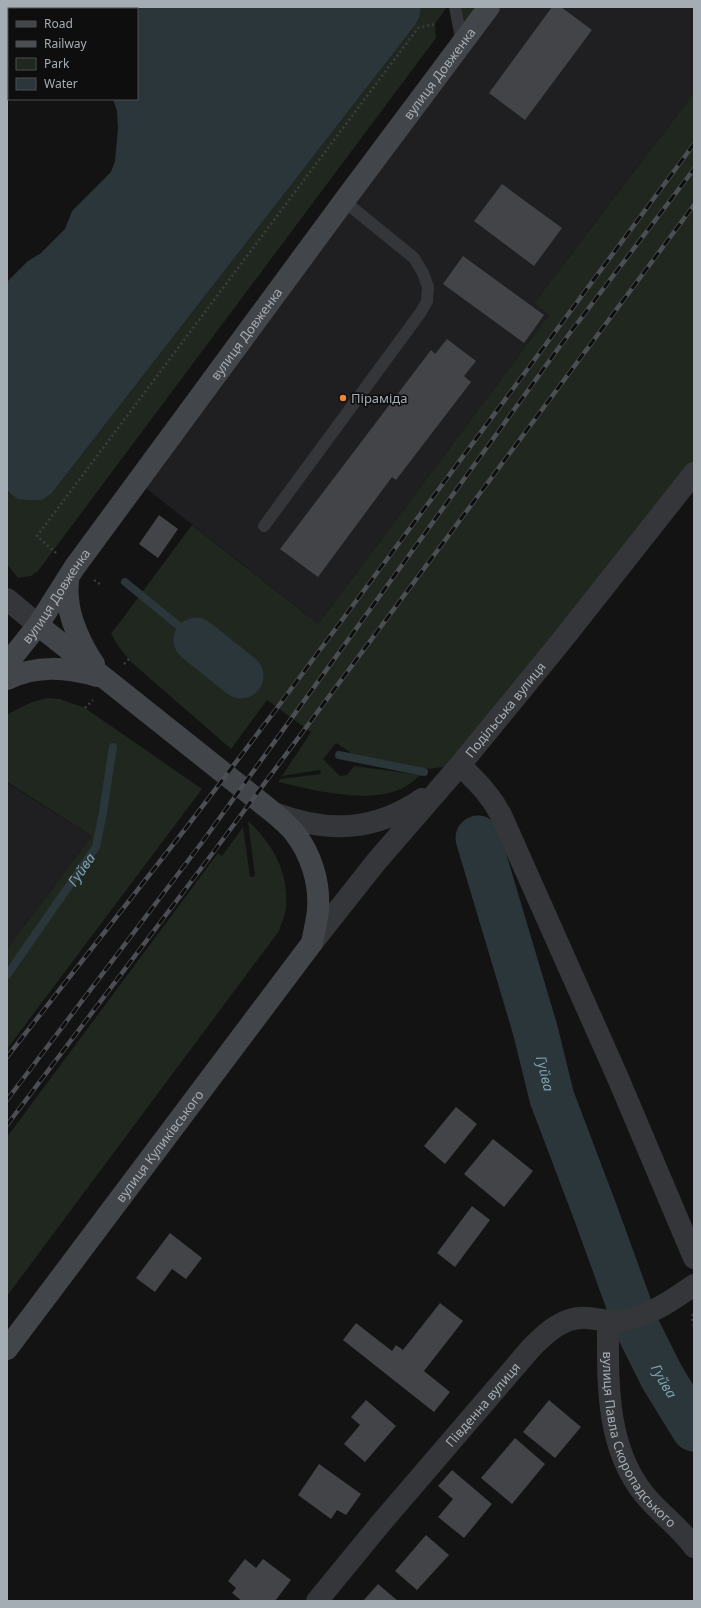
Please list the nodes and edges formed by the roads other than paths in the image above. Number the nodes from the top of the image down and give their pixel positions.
1 (455, 7) edge
2 (489, 7) edge
3 (462, 44) junction
4 (344, 201) junction
5 (694, 473) edge
6 (264, 526) dead end
7 (68, 579) junction
8 (7, 599) edge
9 (38, 625) junction
10 (7, 664) edge
11 (105, 678) junction
12 (7, 679) edge
13 (460, 765) junction
14 (443, 785) junction
15 (274, 813) junction
16 (312, 943) junction
17 (694, 1258) edge
18 (694, 1285) edge
19 (608, 1322) junction
20 (7, 1348) edge
21 (694, 1547) edge
22 (317, 1601) edge

1 - 3 lane
2 - 3 street, вулиця Довженка
3 - 4 street, вулиця Довженка
4 - 6 lane
4 - 7 street, вулиця Довженка
5 - 13 street, Подільська вулиця
7 - 9 street, вулиця Довженка
7 - 11 street
8 - 9 street
9 - 10 street, вулиця Довженка
9 - 11 street
11 - 12 street
11 - 15 street
13 - 14 street, Подільська вулиця
13 - 17 street
14 - 15 street
14 - 16 street, Подільська вулиця
15 - 16 street
16 - 20 street, вулиця Куликівського
18 - 19 street, Південна вулиця
19 - 21 street, вулиця Павла Скоропадського
19 - 22 street, Південна вулиця

